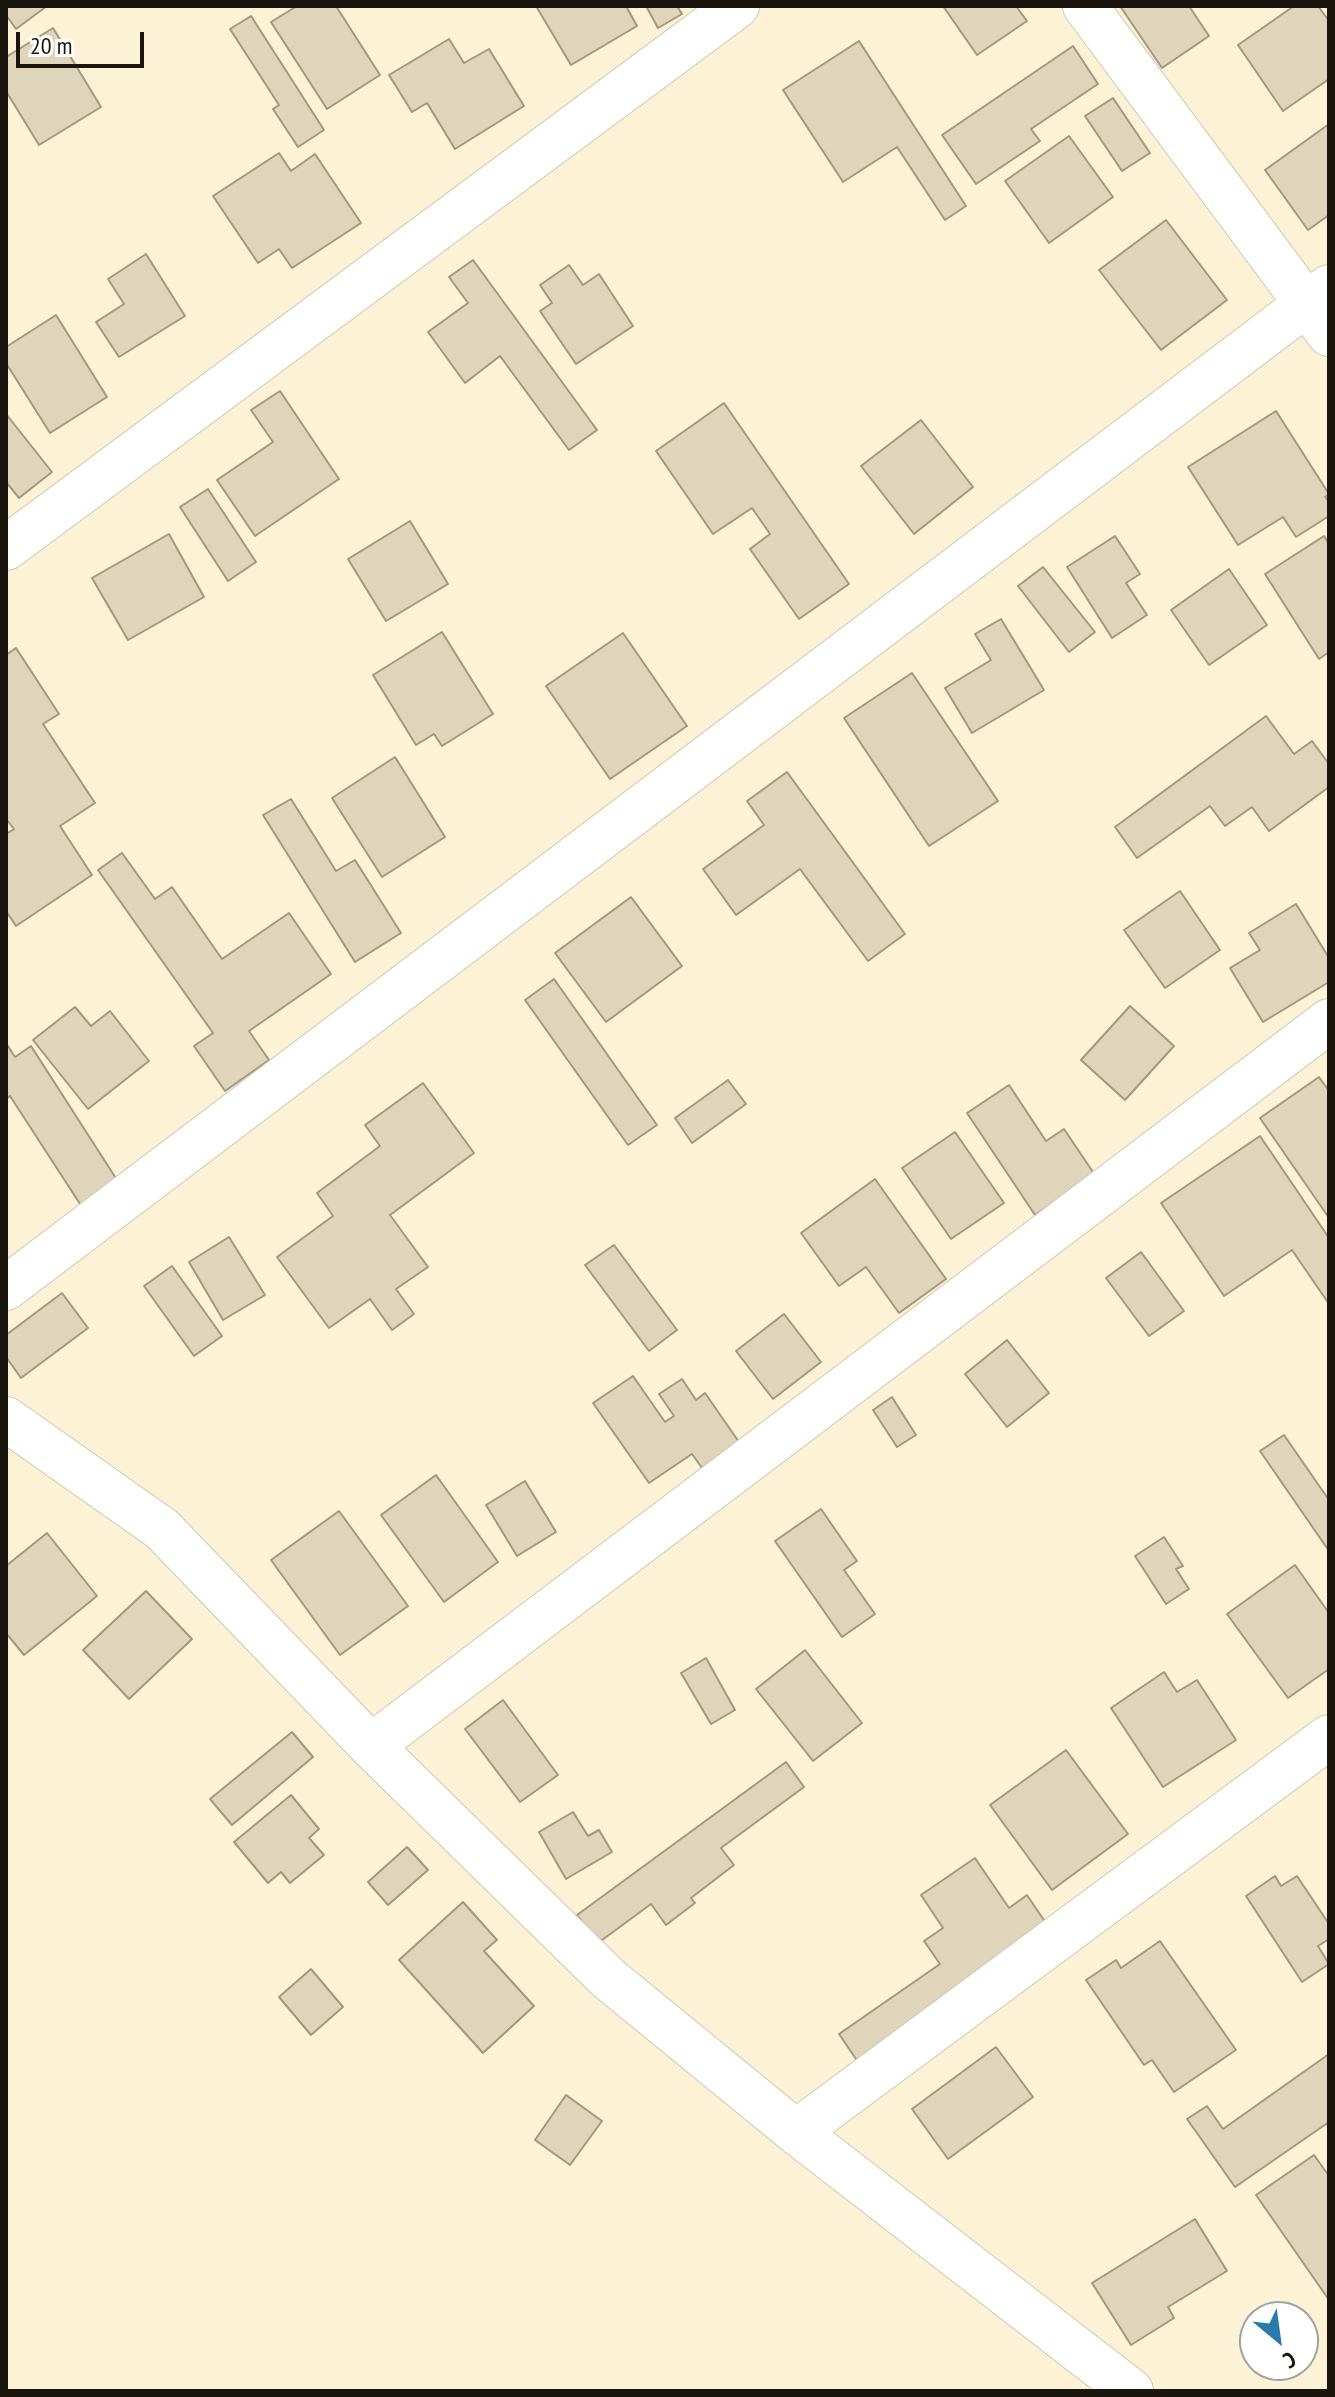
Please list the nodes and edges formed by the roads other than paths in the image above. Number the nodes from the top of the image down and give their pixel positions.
1 (737, 6) edge
2 (1085, 6) edge
3 (1322, 308) edge
4 (6, 548) edge
5 (1329, 1021) edge
6 (6, 1288) edge
7 (6, 1419) edge
8 (1329, 1737) edge
9 (371, 1746) junction
10 (796, 2132) junction
11 (1131, 2391) edge

1 - 4 street
2 - 3 street
3 - 6 street
5 - 9 street
7 - 9 street
8 - 10 street
9 - 10 street
10 - 11 street

